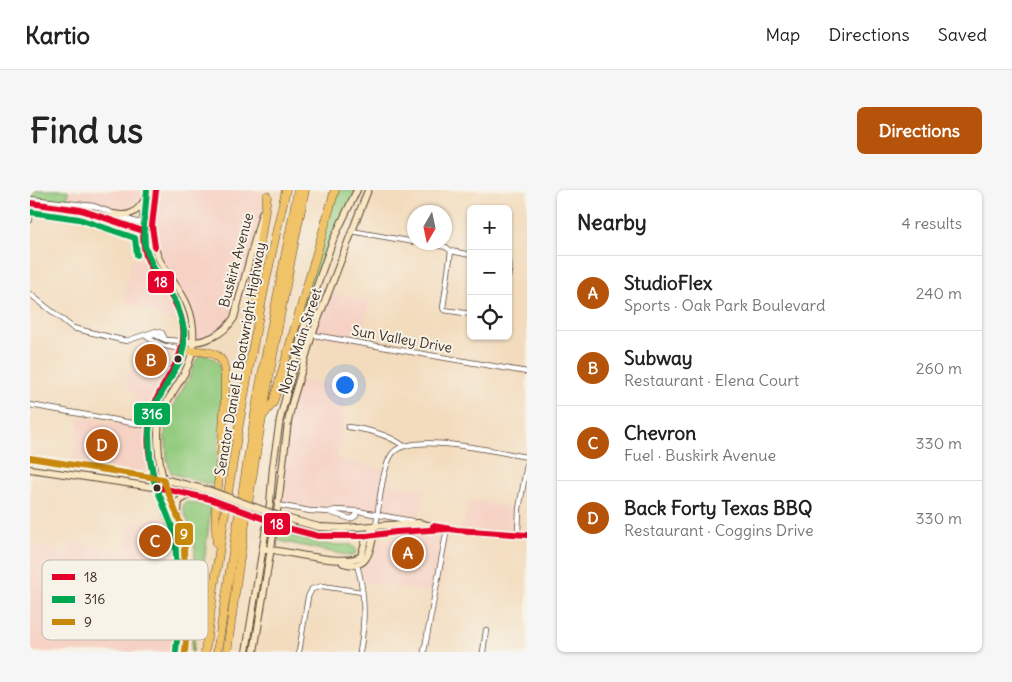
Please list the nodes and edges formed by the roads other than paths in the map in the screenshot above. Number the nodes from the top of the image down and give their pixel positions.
1 (147, 190) edge
2 (156, 190) edge
3 (286, 190) edge
4 (298, 190) edge
5 (305, 190) edge
6 (335, 190) edge
7 (357, 190) edge
8 (368, 190) edge
9 (268, 193) edge
10 (145, 200) junction
11 (31, 201) edge
12 (114, 214) junction
13 (30, 220) edge
14 (143, 222) junction
15 (152, 226) junction
16 (143, 231) junction
17 (351, 231) junction
18 (407, 241) edge
19 (452, 251) joint
20 (467, 254) edge
21 (30, 294) edge
22 (467, 313) edge
23 (257, 325) junction
24 (302, 333) junction
25 (312, 335) junction
26 (146, 336) junction
27 (182, 341) junction
28 (192, 347) junction
29 (181, 349) junction
30 (527, 372) edge
31 (30, 406) edge
32 (260, 420) junction
33 (149, 426) junction
34 (348, 427) dead end
35 (404, 446) junction
36 (527, 457) edge
37 (30, 458) edge
38 (527, 464) edge
39 (30, 468) edge
40 (153, 478) junction
41 (163, 479) junction
42 (157, 488) junction
43 (167, 489) junction
44 (191, 494) junction
45 (274, 504) junction
46 (357, 511) junction
47 (329, 512) junction
48 (378, 514) junction
49 (179, 518) junction
50 (418, 523) junction
51 (376, 524) junction
52 (447, 529) junction
53 (518, 534) junction
54 (527, 535) edge
55 (370, 536) junction
56 (262, 548) junction
57 (270, 549) junction
58 (184, 550) junction
59 (185, 560) edge
60 (335, 560) junction
61 (357, 565) junction
62 (217, 567) junction
63 (362, 592) junction
64 (486, 630) dead end
65 (208, 631) edge
66 (217, 652) edge
67 (227, 652) edge
68 (246, 652) edge
69 (254, 652) edge
70 (299, 652) edge
71 (360, 652) edge
72 (424, 652) edge
73 (483, 652) edge

1 - 10 main road
2 - 15 main road
3 - 23 highway, Senator Daniel E Boatwright Highway
4 - 66 highway
5 - 32 highway
6 - 32 highway
7 - 24 main road, North Main Street
8 - 17 main road, North Main Street
9 - 23 highway
9 - 28 main road, Buskirk Avenue
10 - 12 main road
10 - 14 main road
11 - 12 street
11 - 13 street
11 - 16 street
12 - 14 street
14 - 15 street
14 - 16 main road
15 - 16 street
15 - 28 main road
16 - 27 main road
17 - 18 street
17 - 25 main road, North Main Street
19 - 20 street
19 - 22 street
21 - 26 street
23 - 62 highway, Senator Daniel E Boatwright Highway
24 - 25 street, Sun Valley Drive
24 - 45 main road, North Main Street
25 - 30 street, Sun Valley Drive
25 - 45 main road, North Main Street
26 - 27 street
26 - 29 street
27 - 28 main road, Buskirk Avenue
27 - 29 main road
28 - 29 main road
28 - 41 main road
28 - 62 highway
29 - 33 main road
31 - 33 street
32 - 67 highway
33 - 40 main road
34 - 35 street
35 - 36 street
35 - 48 street
37 - 40 main road
38 - 53 street
39 - 42 main road
40 - 41 main road
40 - 42 main road
41 - 43 main road
41 - 51 main road, bridge
42 - 43 main road
42 - 58 main road
43 - 44 main road
43 - 49 main road
44 - 49 main road
44 - 55 main road, bridge
45 - 47 street
45 - 56 main road
45 - 57 main road
46 - 47 street
46 - 47 street
46 - 48 street
48 - 50 street
48 - 51 street
49 - 58 main road
50 - 51 main road
50 - 52 main road
51 - 55 main road
52 - 53 main road
52 - 55 main road
52 - 72 street
53 - 54 main road
55 - 60 main road
55 - 61 main road
56 - 57 main road
56 - 68 main road
57 - 60 main road
57 - 69 main road
58 - 59 main road
60 - 61 main road
61 - 63 street
62 - 65 highway, Senator Daniel E Boatwright Highway
63 - 70 street
63 - 71 street
64 - 73 street

